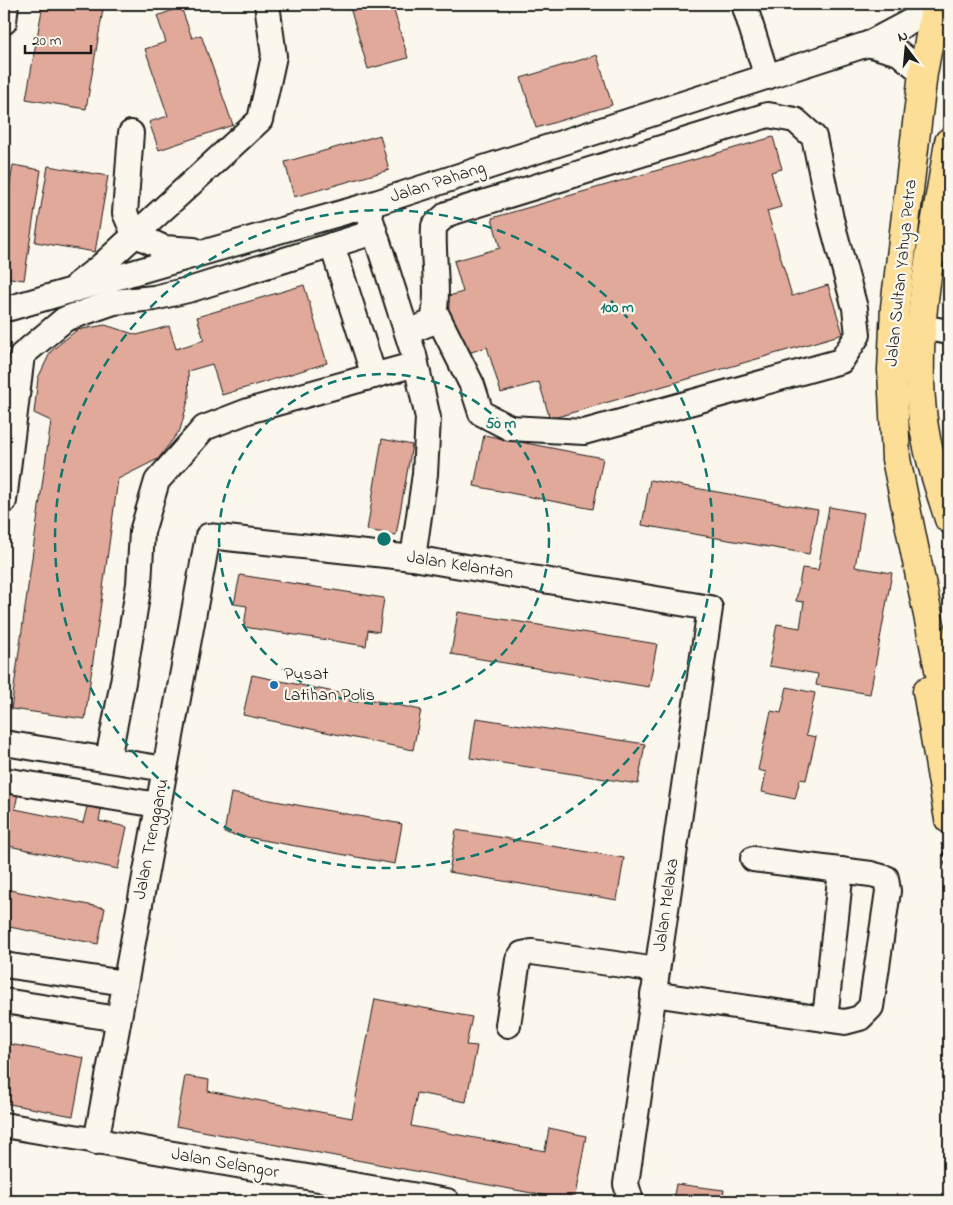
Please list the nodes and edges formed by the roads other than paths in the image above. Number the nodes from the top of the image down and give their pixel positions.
1 (6, 4) edge
2 (267, 4) edge
3 (744, 4) edge
4 (927, 4) edge
5 (936, 4) edge
6 (4, 22) edge
7 (868, 44) junction
8 (923, 73) junction
9 (767, 77) junction
10 (131, 133) dead end
11 (949, 142) edge
12 (947, 170) edge
13 (366, 206) junction
14 (374, 232) junction
15 (134, 234) junction
16 (332, 245) junction
17 (941, 249) edge
18 (208, 251) junction
19 (67, 292) junction
20 (4, 307) edge
21 (436, 311) junction
22 (921, 328) junction
23 (406, 332) junction
24 (949, 332) edge
25 (416, 364) junction
26 (374, 376) junction
27 (944, 488) edge
28 (4, 501) edge
29 (949, 519) edge
30 (208, 536) joint
31 (413, 558) junction
32 (921, 581) junction
33 (710, 608) joint
34 (949, 718) edge
35 (4, 743) edge
36 (108, 759) junction
37 (165, 769) junction
38 (4, 780) edge
39 (158, 805) junction
40 (949, 819) edge
41 (753, 859) dead end
42 (841, 870) junction
43 (4, 965) edge
44 (658, 970) junction
45 (125, 983) junction
46 (653, 994) junction
47 (4, 1001) edge
48 (118, 1019) junction
49 (825, 1019) junction
50 (508, 1025) dead end
51 (4, 1125) edge
52 (96, 1142) junction
53 (446, 1201) edge
54 (630, 1201) edge

1 - 6 lane
2 - 15 lane
3 - 9 lane
4 - 7 lane, Jalan Pahang
5 - 8 main road, Jalan Sultan Yahya Petra
7 - 8 lane
7 - 9 lane, Jalan Pahang
8 - 32 main road, Jalan Sultan Yahya Petra
9 - 13 lane, Jalan Pahang
10 - 15 lane
11 - 12 main road, Jalan Sultan Yahya Petra
12 - 17 main road, Jalan Sultan Yahya Petra
13 - 14 lane
13 - 18 lane, Jalan Pahang
14 - 16 lane
14 - 23 lane
15 - 18 lane
15 - 19 lane
16 - 26 lane
16 - 28 lane
17 - 22 main road, Jalan Sultan Yahya Petra
18 - 19 lane, Jalan Pahang
19 - 20 lane, Jalan Pahang
21 - 21 lane
21 - 23 lane
22 - 24 lane
22 - 27 main road, Jalan Sultan Yahya Petra
23 - 25 lane
25 - 26 lane
25 - 31 lane
26 - 36 lane
27 - 29 main road, Jalan Sultan Yahya Petra
30 - 31 lane, Jalan Kelantan
30 - 37 lane, Jalan Trengganu
31 - 33 lane, Jalan Kelantan
32 - 34 main road, Jalan Sultan Yahya Petra
32 - 40 main road
33 - 44 lane, Jalan Melaka
35 - 36 lane
36 - 37 lane
37 - 39 lane, Jalan Trengganu
38 - 39 lane
39 - 45 lane, Jalan Trengganu
41 - 42 lane
42 - 49 lane
42 - 49 lane
43 - 45 lane
44 - 46 lane, Jalan Melaka
44 - 50 lane
45 - 48 lane, Jalan Trengganu
46 - 49 lane
46 - 54 lane, Jalan Melaka
47 - 48 lane
48 - 52 lane, Jalan Trengganu
51 - 52 lane, Jalan Selangor
52 - 53 lane, Jalan Selangor

